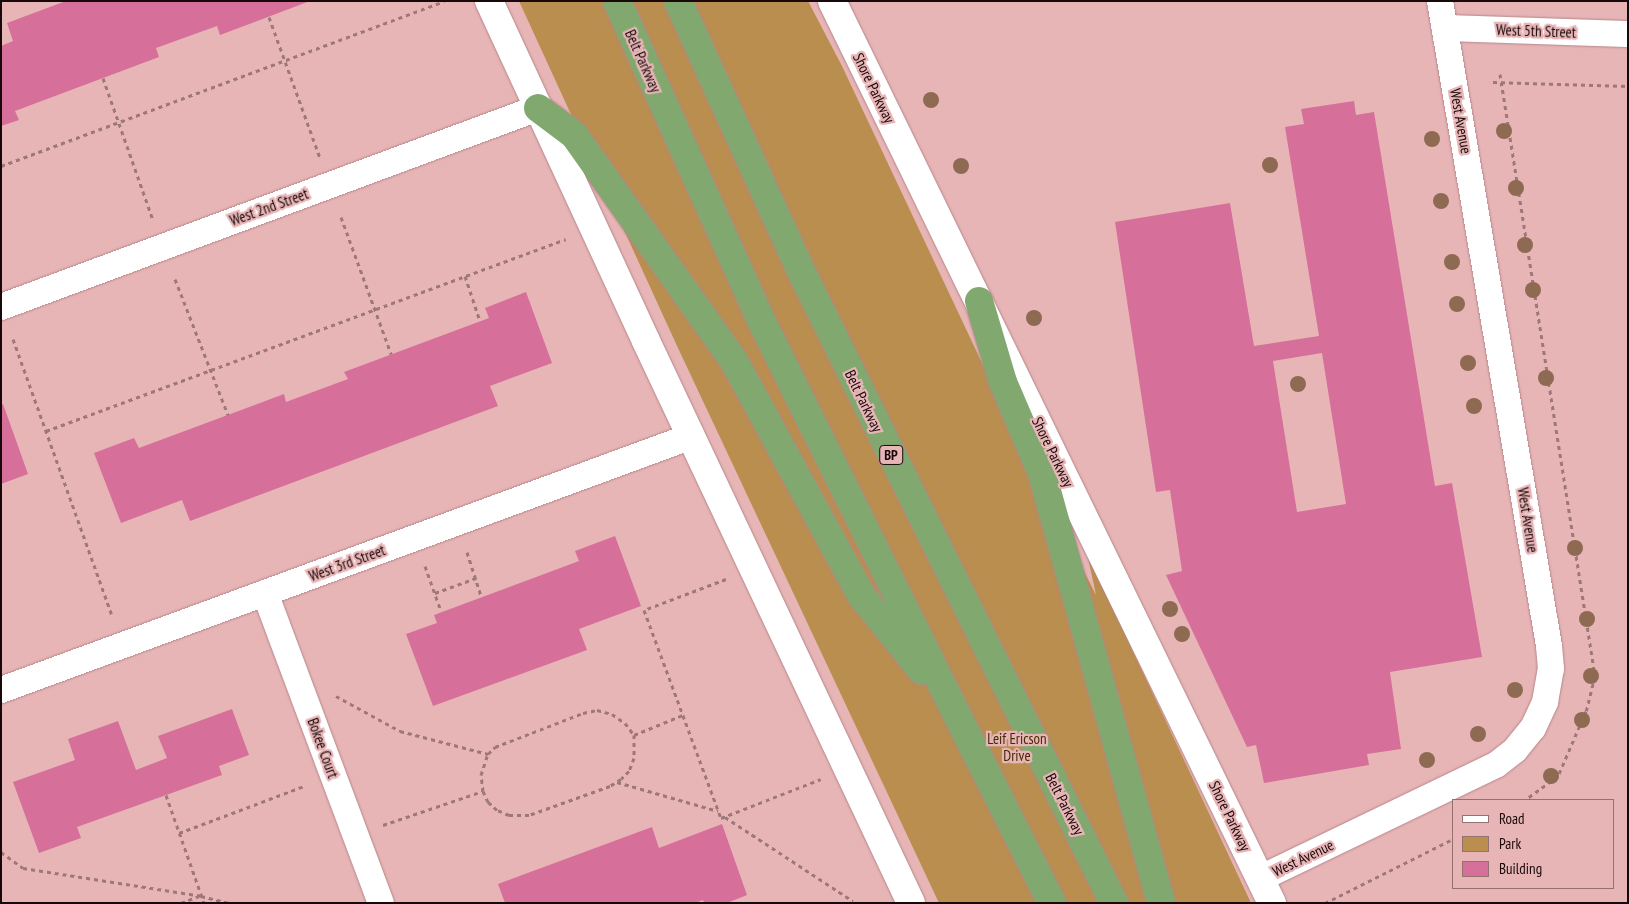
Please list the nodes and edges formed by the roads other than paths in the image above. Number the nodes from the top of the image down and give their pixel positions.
1 (489, 1) edge
2 (617, 1) edge
3 (678, 1) edge
4 (832, 1) edge
5 (1440, 1) edge
6 (1445, 28) junction
7 (1628, 34) edge
8 (538, 108) junction
9 (979, 301) junction
10 (1, 306) edge
11 (692, 436) junction
12 (265, 593) junction
13 (1, 690) edge
14 (956, 714) junction
15 (1261, 878) junction
16 (381, 903) edge
17 (911, 903) edge
18 (1052, 903) edge
19 (1114, 903) edge
20 (1161, 903) edge
21 (1272, 903) edge

1 - 8 main road
2 - 14 highway, Belt Parkway
3 - 19 highway, Belt Parkway / BP
4 - 9 main road, Shore Parkway
5 - 6 street, West Avenue
6 - 7 street, West 5th Street
6 - 15 street, West Avenue
8 - 10 street, West 2nd Street
8 - 11 main road
8 - 14 highway
9 - 15 main road, Shore Parkway
9 - 20 highway
11 - 12 street, West 3rd Street
11 - 17 main road
12 - 13 street, West 3rd Street
12 - 16 street, Bokee Court
14 - 18 highway, Belt Parkway
15 - 21 main road, Shore Parkway

